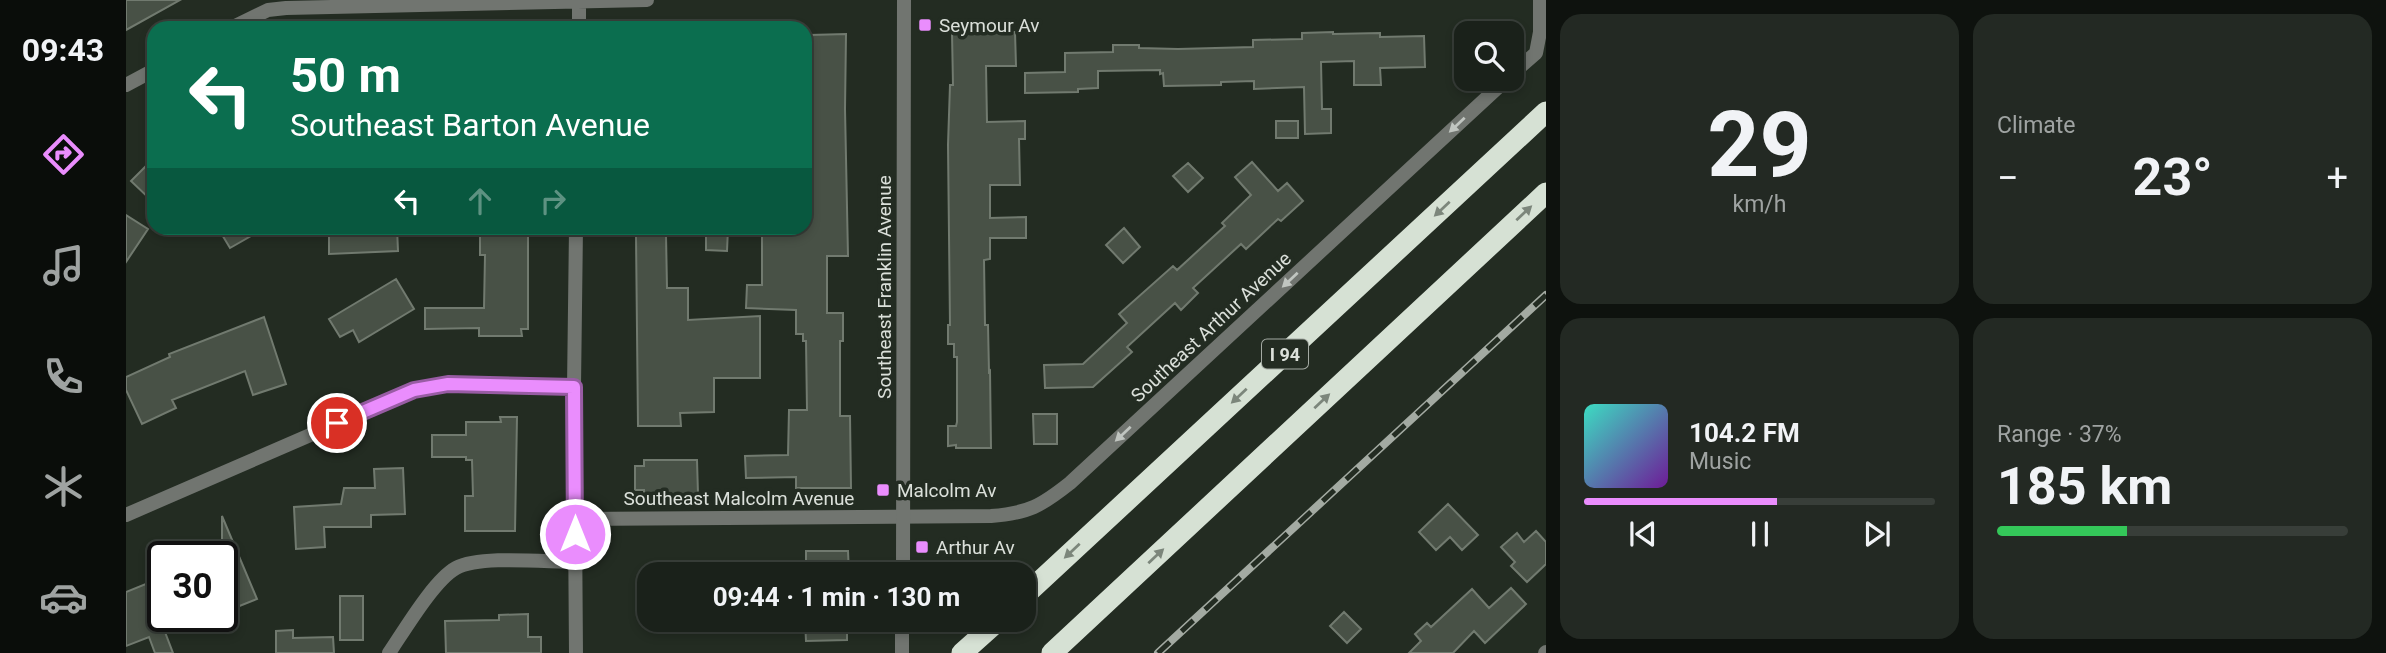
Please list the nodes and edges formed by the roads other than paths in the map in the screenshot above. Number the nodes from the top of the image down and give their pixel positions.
1 (647, 0) edge
2 (904, 0) edge
3 (1540, 0) edge
4 (579, 1) edge
5 (245, 21) edge
6 (579, 21) edge
7 (1524, 63) edge
8 (147, 74) edge
9 (126, 85) edge
10 (1494, 91) edge
11 (1546, 112) edge
12 (1546, 193) edge
13 (576, 235) edge
14 (574, 387) junction
15 (126, 515) edge
16 (904, 517) junction
17 (574, 519) junction
18 (575, 562) junction
19 (903, 562) edge
20 (1036, 585) edge
21 (902, 632) edge
22 (986, 632) edge
23 (389, 653) edge
24 (576, 653) edge
25 (902, 653) edge
26 (962, 653) edge
27 (1052, 653) edge

1 - 4 street
2 - 16 street, Southeast Franklin Avenue
3 - 7 street
4 - 5 street
4 - 6 street
8 - 9 street
10 -> 16 street, Southeast Arthur Avenue
11 -> 20 highway, I 94
27 -> 12 highway
13 - 14 street
14 - 15 street
14 - 17 street
16 - 17 street, Southeast Malcolm Avenue
16 - 19 street, Southeast Franklin Avenue
17 - 18 street
18 - 23 street
18 - 24 street
21 - 25 street
22 - 26 highway

